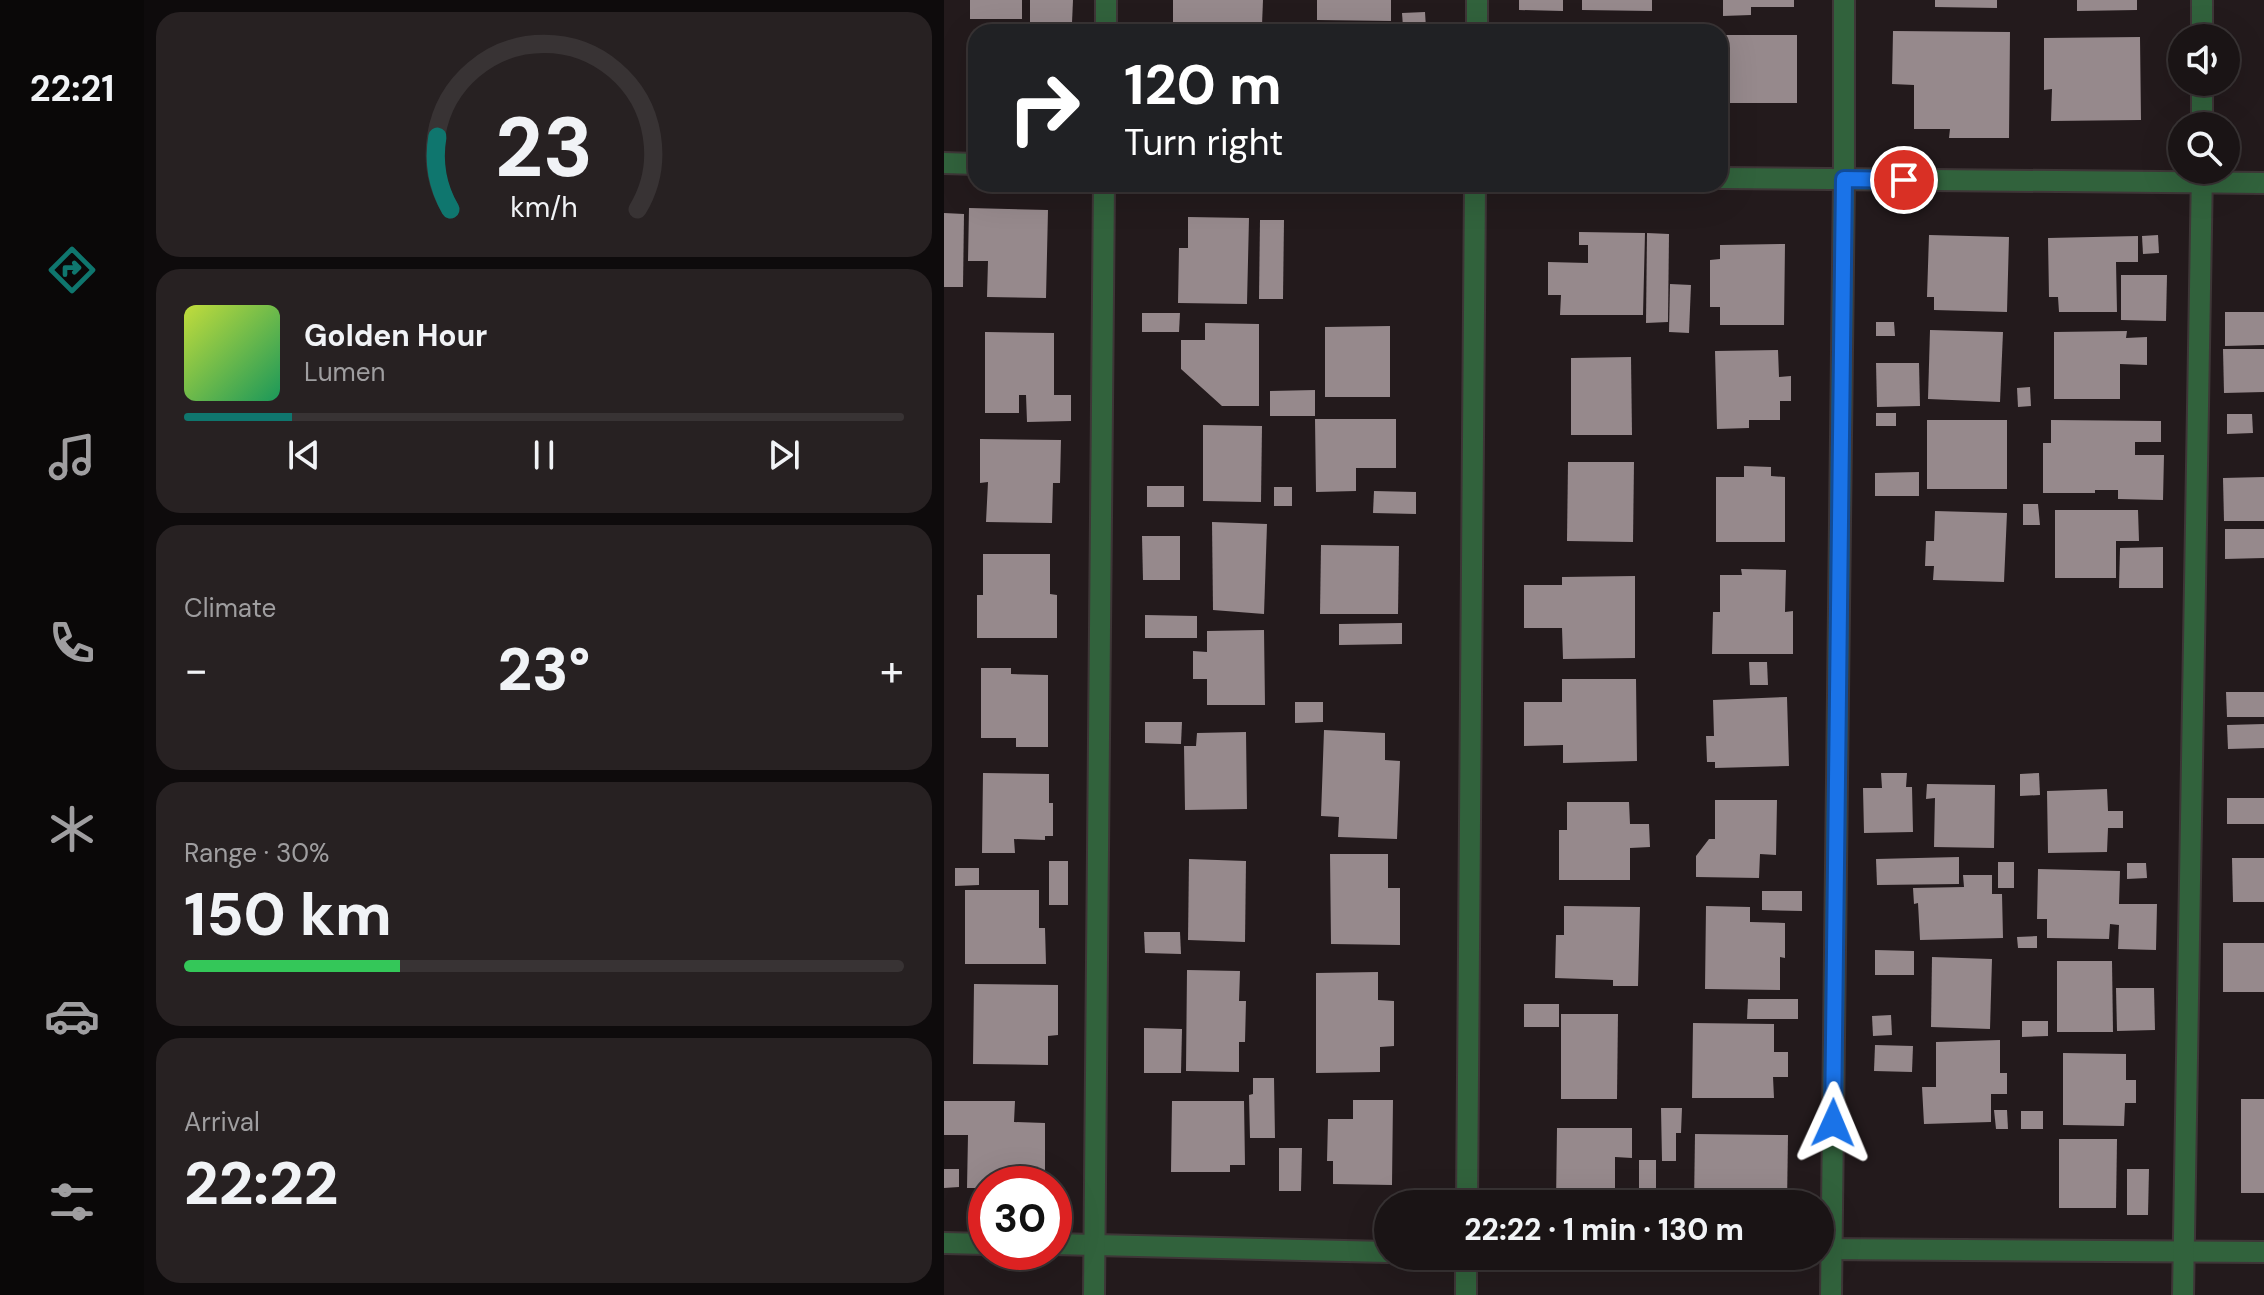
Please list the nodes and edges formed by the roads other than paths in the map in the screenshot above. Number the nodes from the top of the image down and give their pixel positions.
1 (1106, 0) edge
2 (1477, 0) edge
3 (1844, 0) edge
4 (2202, 0) edge
5 (1106, 24) edge
6 (1477, 24) edge
7 (2202, 24) edge
8 (944, 163) edge
9 (968, 164) edge
10 (2168, 176) edge
11 (1728, 178) edge
12 (1844, 179) junction
13 (2240, 180) edge
14 (2264, 183) edge
15 (2202, 184) edge
16 (1104, 192) edge
17 (1475, 192) edge
18 (1467, 1190) edge
19 (1827, 1190) edge
20 (944, 1243) edge
21 (968, 1244) edge
22 (1072, 1244) edge
23 (1094, 1245) junction
24 (1834, 1249) edge
25 (2183, 1251) junction
26 (1374, 1252) edge
27 (2264, 1252) edge
28 (1466, 1270) edge
29 (1828, 1270) edge
30 (1094, 1295) edge
31 (1466, 1295) edge
32 (1831, 1295) edge
33 (2183, 1295) edge

1 - 5 street
2 - 6 street
3 - 12 street
4 - 7 street
8 - 9 street
10 - 12 street
11 - 12 street
12 - 19 street
13 - 14 street
15 - 25 street
16 - 23 street
17 - 18 street
20 - 21 street
22 - 23 street
23 - 26 street
23 - 30 street
24 - 25 street
25 - 27 street
25 - 33 street
28 - 31 street
29 - 32 street

